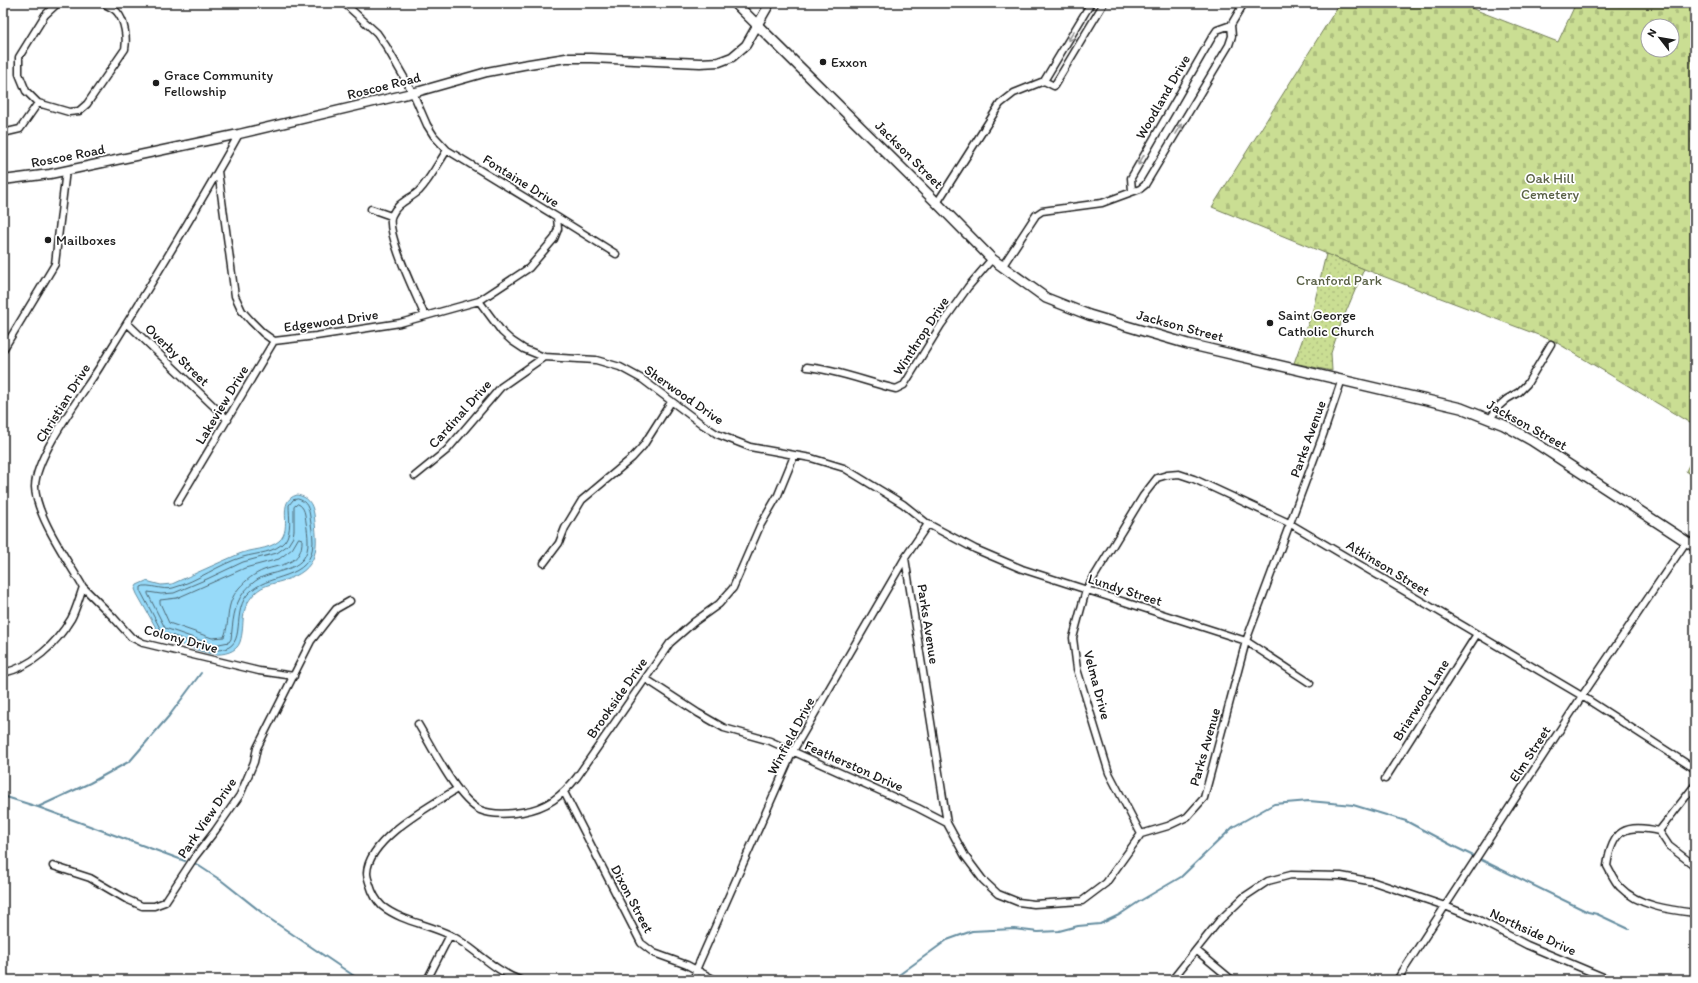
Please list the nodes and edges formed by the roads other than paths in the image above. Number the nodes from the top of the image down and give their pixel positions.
1 (58, 3) edge
2 (103, 3) edge
3 (344, 3) edge
4 (735, 3) edge
5 (770, 3) edge
6 (1091, 3) edge
7 (1104, 3) edge
8 (1244, 3) edge
9 (757, 25) junction
10 (1231, 25) junction
11 (1044, 81) junction
12 (413, 93) junction
13 (38, 103) junction
14 (3, 133) edge
15 (239, 134) junction
16 (447, 150) junction
17 (66, 170) junction
18 (218, 171) junction
19 (3, 180) edge
20 (1132, 192) junction
21 (938, 202) junction
22 (371, 209) dead end
23 (391, 216) junction
24 (557, 217) junction
25 (616, 254) dead end
26 (992, 259) junction
27 (1002, 268) junction
28 (479, 300) junction
29 (425, 316) junction
30 (127, 323) junction
31 (274, 340) junction
32 (1551, 344) dead end
33 (3, 350) edge
34 (544, 357) junction
35 (807, 367) dead end
36 (1342, 379) junction
37 (671, 402) junction
38 (1490, 419) junction
39 (228, 420) junction
40 (794, 456) junction
41 (1176, 474) joint
42 (415, 476) dead end
43 (178, 502) dead end
44 (1289, 523) junction
45 (928, 524) junction
46 (1686, 542) junction
47 (1695, 547) edge
48 (905, 558) junction
49 (544, 564) dead end
50 (82, 587) junction
51 (1086, 590) junction
52 (350, 601) dead end
53 (1477, 634) junction
54 (1246, 641) junction
55 (3, 673) edge
56 (294, 676) junction
57 (646, 679) junction
58 (1310, 683) dead end
59 (1582, 696) junction
60 (418, 724) dead end
61 (793, 751) junction
62 (1695, 769) edge
63 (1385, 779) dead end
64 (1695, 785) edge
65 (457, 789) junction
66 (564, 792) junction
67 (946, 823) junction
68 (1659, 831) junction
69 (1142, 834) junction
70 (53, 866) dead end
71 (1695, 866) edge
72 (1445, 906) junction
73 (1695, 913) edge
74 (450, 935) junction
75 (1196, 950) junction
76 (696, 970) junction
77 (427, 980) edge
78 (520, 980) edge
79 (694, 980) edge
80 (715, 980) edge
81 (1172, 980) edge
82 (1232, 980) edge
83 (1397, 980) edge
84 (1610, 980) edge

1 - 13 street
2 - 13 street
3 - 12 street, Fontaine Drive
4 - 9 main road, Jackson Street
5 - 9 main road, Roscoe Road
6 -> 11 street
7 - 11 street
8 - 10 street
9 - 12 main road, Roscoe Road
9 - 21 main road, Jackson Street
20 -> 10 street
10 -> 20 street, Woodland Drive
11 - 21 street
12 - 15 main road, Roscoe Road
12 - 16 street, Fontaine Drive
13 - 14 street
15 - 17 main road, Roscoe Road
15 - 18 street, Christian Drive
16 - 23 street
16 - 24 street, Fontaine Drive
17 - 19 main road, Roscoe Road
17 - 33 street
18 - 30 street, Christian Drive
18 - 31 street, Edgewood Drive
20 - 27 street
21 - 26 main road, Jackson Street
22 - 23 street
23 - 29 street
24 - 25 street
24 - 28 street, Fontaine Drive
26 - 27 main road, Jackson Street
26 - 35 street, Winthrop Drive
27 - 36 main road, Jackson Street
28 - 29 street, Edgewood Drive
28 - 34 street, Sherwood Drive
29 - 31 street, Edgewood Drive
30 - 39 street, Overby Street
30 - 50 street, Christian Drive
31 - 39 street, Lakeview Drive
32 - 38 street
34 - 37 street, Sherwood Drive
34 - 42 street, Cardinal Drive
36 - 38 main road, Jackson Street
36 - 44 street, Parks Avenue
37 - 40 street, Sherwood Drive
37 - 49 street
38 - 46 main road, Jackson Street
39 - 43 street, Lakeview Drive
40 - 45 street, Sherwood Drive
40 - 57 street, Brookside Drive
41 - 44 street, Atkinson Street
41 - 51 street, Velma Drive
44 - 53 street, Atkinson Street
44 - 54 street, Parks Avenue
45 - 48 street, Winfield Drive
45 - 51 street, Lundy Street
46 - 47 main road, Jackson Street
46 - 59 street, Elm Street
48 - 61 street, Winfield Drive
48 - 67 street, Parks Avenue
50 - 55 street
50 - 56 street, Colony Drive
51 - 54 street, Lundy Street
51 - 69 street, Velma Drive
52 - 56 street, Park View Drive
53 - 59 street, Atkinson Street
53 - 63 street, Briarwood Lane
54 - 58 street, Lundy Street
54 - 69 street, Parks Avenue
56 - 70 street, Park View Drive
57 - 61 street, Featherston Drive
57 - 66 street, Brookside Drive
59 - 62 street, Atkinson Street
59 - 72 street, Elm Street
60 - 65 street, Brookside Drive
61 - 67 street, Featherston Drive
61 - 76 street, Winfield Drive
64 - 68 street
65 - 66 street, Brookside Drive
65 - 74 street
66 - 76 street, Dixon Street
67 - 69 street, Parks Avenue
68 - 71 street
68 - 73 street
72 - 75 street, Northside Drive
72 - 83 street, Elm Street
72 - 84 street, Northside Drive
74 - 77 street
74 - 78 street
75 - 81 street, Northside Drive
75 - 82 street
76 - 79 street, Winfield Drive
76 - 80 street, Dixon Street

